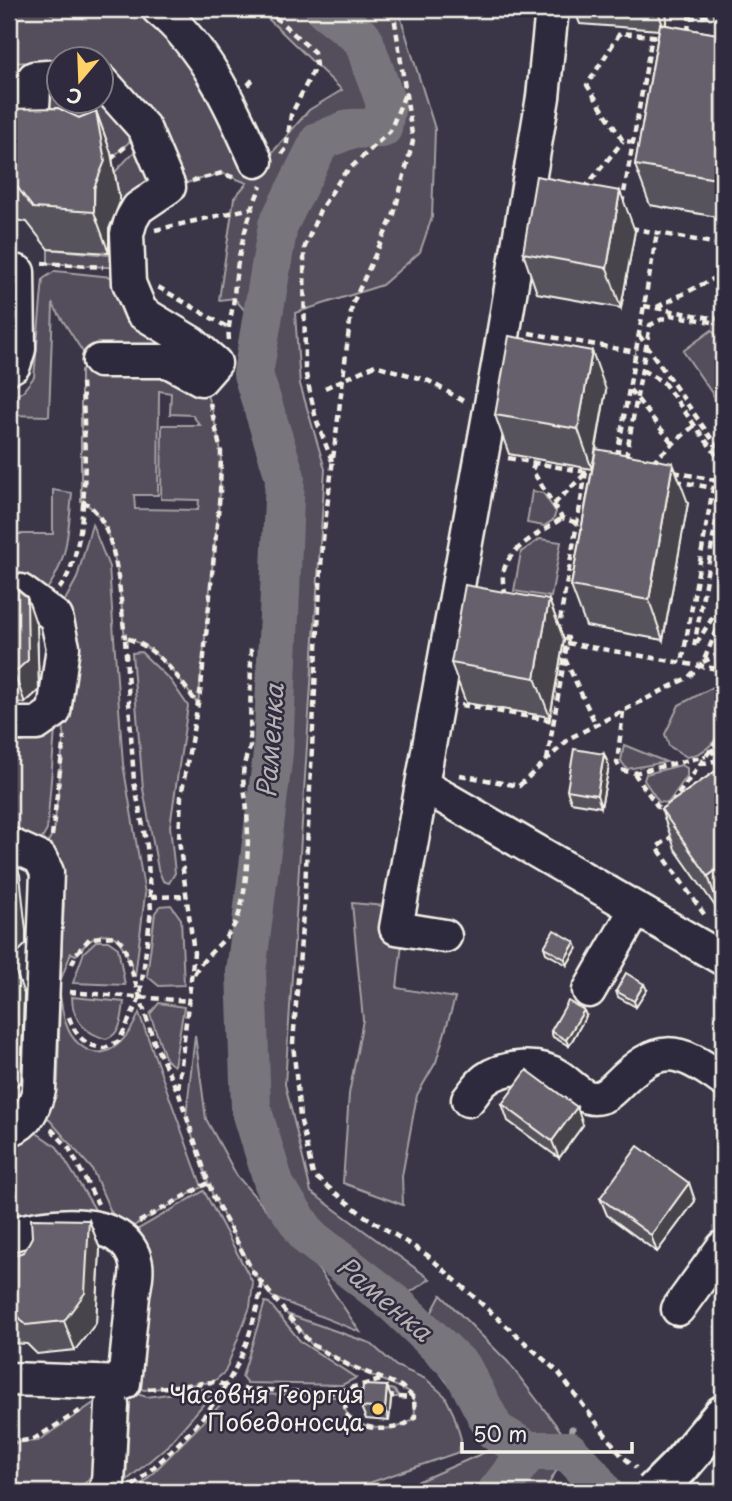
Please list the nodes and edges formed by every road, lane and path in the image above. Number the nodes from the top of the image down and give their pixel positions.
1 (158, 9) edge
2 (267, 9) edge
3 (393, 9) edge
4 (552, 9) edge
5 (690, 9) edge
6 (723, 14) edge
7 (689, 18) junction
8 (679, 35) edge
9 (652, 36) junction
10 (670, 39) edge
11 (34, 76) edge
12 (405, 93) junction
13 (116, 96) edge
14 (9, 134) edge
15 (623, 141) junction
16 (634, 142) junction
17 (255, 177) junction
18 (169, 187) junction
19 (586, 200) edge
20 (252, 208) junction
21 (621, 214) edge
22 (618, 226) edge
23 (657, 233) junction
24 (148, 238) dead end
25 (723, 245) edge
26 (18, 272) joint
27 (138, 274) junction
28 (723, 274) edge
29 (644, 306) junction
30 (656, 308) junction
31 (723, 322) edge
32 (227, 327) junction
33 (536, 334) dead end
34 (639, 335) junction
35 (646, 345) junction
36 (636, 352) junction
37 (99, 361) joint
38 (9, 368) edge
39 (642, 370) junction
40 (208, 371) junction
41 (342, 380) junction
42 (325, 388) dead end
43 (629, 389) junction
44 (637, 398) junction
45 (489, 418) junction
46 (697, 423) junction
47 (673, 444) junction
48 (723, 455) edge
49 (499, 456) dead end
50 (332, 462) junction
51 (535, 463) junction
52 (629, 464) edge
53 (723, 464) edge
54 (658, 469) edge
55 (615, 470) edge
56 (671, 471) edge
57 (586, 473) junction
58 (605, 475) edge
59 (663, 479) edge
60 (81, 501) junction
61 (554, 504) junction
62 (562, 518) junction
63 (577, 523) junction
64 (9, 590) edge
65 (723, 601) edge
66 (510, 605) edge
67 (43, 608) junction
68 (723, 616) edge
69 (544, 634) edge
70 (557, 636) junction
71 (125, 638) junction
72 (567, 643) junction
73 (251, 646) dead end
74 (723, 652) edge
75 (565, 658) junction
76 (682, 663) junction
77 (701, 664) junction
78 (723, 670) edge
79 (439, 701) junction
80 (198, 705) junction
81 (623, 711) junction
82 (54, 712) junction
83 (554, 721) junction
84 (9, 724) edge
85 (596, 725) junction
86 (723, 733) edge
87 (712, 748) junction
88 (706, 756) junction
89 (547, 760) junction
90 (723, 760) edge
91 (716, 761) junction
92 (700, 764) junction
93 (634, 773) junction
94 (460, 775) dead end
95 (721, 780) edge
96 (424, 786) junction
97 (679, 831) edge
98 (9, 844) edge
99 (40, 858) junction
100 (188, 896) junction
101 (151, 897) junction
102 (636, 909) junction
103 (714, 928) dead end
104 (445, 936) dead end
105 (723, 959) edge
106 (69, 970) dead end
107 (192, 978) junction
108 (67, 981) dead end
109 (65, 991) junction
110 (589, 991) dead end
111 (140, 998) junction
112 (66, 1001) dead end
113 (190, 1001) junction
114 (67, 1011) dead end
115 (723, 1080) edge
116 (178, 1091) junction
117 (468, 1100) dead end
118 (21, 1121) edge
119 (208, 1183) junction
120 (113, 1233) junction
121 (9, 1235) edge
122 (723, 1247) edge
123 (261, 1283) junction
124 (678, 1309) dead end
125 (9, 1379) edge
126 (385, 1379) junction
127 (228, 1386) junction
128 (114, 1390) junction
129 (369, 1395) edge
130 (383, 1395) edge
131 (414, 1398) junction
132 (723, 1415) edge
133 (9, 1443) edge
134 (648, 1483) edge
135 (116, 1491) edge

1 - 17 lane
2 - 17 path
3 - 12 path
4 - 45 lane
5 - 7 path
6 - 7 path
7 - 8 path
9 - 10 path
9 - 15 path
9 - 16 path
11 - 14 lane
12 - 41 path
12 - 50 path
13 - 18 lane
15 - 16 path
15 - 19 path
16 - 21 path
17 - 18 path
17 - 20 path
18 - 27 lane
20 - 24 path
20 - 32 path
22 - 23 path
23 - 25 path
23 - 29 path
26 - 27 path
26 - 38 lane
27 - 32 path
27 - 40 lane
28 - 30 path
29 - 30 path
29 - 34 path
30 - 31 path
31 - 35 path
32 - 40 path
33 - 36 path
34 - 35 path
34 - 36 path
35 - 39 path
35 - 46 path
36 - 43 path
37 - 40 lane
37 - 60 path
39 - 44 path
39 - 46 path
40 - 80 path
41 - 42 path
41 - 45 path
41 - 50 path
43 - 44 path
43 - 55 path
44 - 47 path
44 - 52 path
45 - 79 lane
46 - 47 path
46 - 48 path
46 - 53 path
47 - 54 path
49 - 51 path
50 - 134 path
51 - 57 path
51 - 61 path
56 - 65 path
57 - 58 path
57 - 61 path
57 - 63 path
59 - 76 path
60 - 67 path
60 - 71 path
61 - 62 path
62 - 63 path
62 - 66 path
63 - 70 path
64 - 67 lane
67 - 82 lane
68 - 77 path
69 - 70 path
70 - 72 path
71 - 80 path
71 - 101 path
72 - 75 path
72 - 76 path
73 - 107 path
74 - 77 path
75 - 83 path
75 - 85 path
76 - 77 path
77 - 78 path
77 - 81 path
79 - 83 path
79 - 96 lane
80 - 100 path
81 - 85 path
81 - 93 path
82 - 84 lane
82 - 99 path
83 - 89 path
85 - 89 path
86 - 87 path
87 - 88 path
87 - 91 path
88 - 92 path
88 - 93 path
89 - 94 path
90 - 91 path
91 - 92 path
91 - 95 path
92 - 93 path
96 - 102 lane
96 - 104 lane
97 - 103 path
98 - 99 lane
99 - 118 lane
100 - 101 path
100 - 107 path
101 - 111 path
102 - 105 lane
102 - 110 lane
106 - 111 path
107 - 113 path
108 - 109 path
109 - 111 path
109 - 112 path
111 - 113 path
111 - 114 path
111 - 116 path
113 - 116 path
115 - 117 lane
116 - 119 path
118 - 120 path
119 - 120 path
119 - 123 path
120 - 121 lane
120 - 128 lane
122 - 124 lane
123 - 126 path
123 - 127 path
125 - 128 lane
126 - 127 path
126 - 131 path
127 - 128 path
127 - 135 path
128 - 133 path
128 - 135 lane
129 - 131 path
130 - 131 path
132 - 134 main road, bridge

